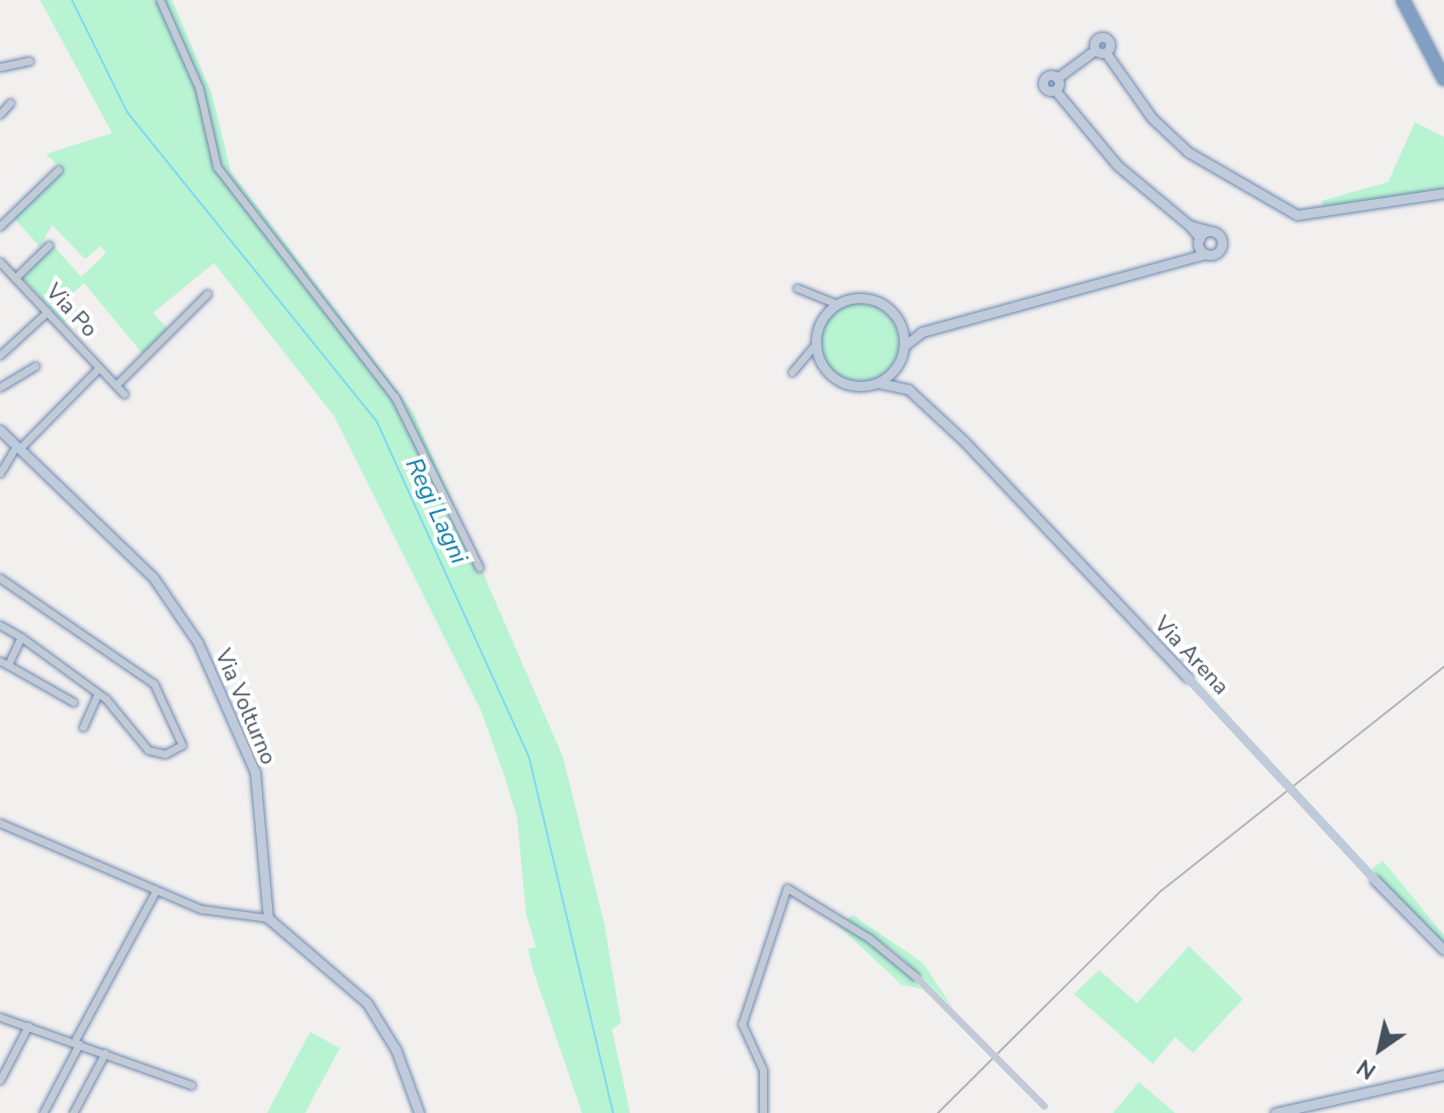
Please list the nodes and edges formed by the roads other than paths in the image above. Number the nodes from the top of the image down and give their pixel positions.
1 (160, 0) edge
2 (1403, 0) edge
3 (1411, 0) edge
4 (1095, 50) junction
5 (1106, 53) junction
6 (29, 61) dead end
7 (1444, 65) edge
8 (0, 67) edge
9 (1444, 79) edge
10 (10, 103) dead end
11 (0, 114) edge
12 (58, 170) dead end
13 (1442, 195) edge
14 (1189, 225) junction
15 (0, 226) edge
16 (1210, 231) junction
17 (1199, 240) junction
18 (49, 245) dead end
19 (1205, 254) junction
20 (1176, 259) junction
21 (0, 262) edge
22 (8, 270) junction
23 (0, 277) edge
24 (15, 278) junction
25 (797, 288) dead end
26 (207, 294) dead end
27 (837, 304) junction
28 (47, 312) junction
29 (901, 325) junction
30 (922, 332) junction
31 (815, 345) junction
32 (904, 346) junction
33 (0, 355) edge
34 (900, 362) junction
35 (35, 366) dead end
36 (99, 368) junction
37 (792, 372) dead end
38 (879, 383) junction
39 (116, 385) junction
40 (0, 387) edge
41 (908, 389) junction
42 (124, 394) dead end
43 (0, 430) edge
44 (17, 448) junction
45 (0, 473) edge
46 (479, 567) dead end
47 (0, 578) edge
48 (0, 625) edge
49 (21, 637) junction
50 (4, 663) edge
51 (98, 694) junction
52 (73, 702) dead end
53 (83, 727) dead end
54 (0, 823) edge
55 (155, 892) junction
56 (268, 918) junction
57 (1444, 950) edge
58 (0, 1017) edge
59 (28, 1026) junction
60 (77, 1043) junction
61 (105, 1053) junction
62 (1444, 1075) edge
63 (0, 1080) edge
64 (191, 1085) dead end
65 (43, 1113) edge
66 (73, 1113) edge
67 (419, 1113) edge
68 (763, 1113) edge
69 (1051, 1113) edge
70 (1275, 1113) edge

1 - 46 street
2 - 9 highway
3 - 7 highway
4 - 5 street
4 - 5 street
4 - 14 street
5 - 13 street
6 - 8 street
10 - 11 street
12 - 15 street
14 - 16 street
14 - 17 street
16 - 17 street
16 - 19 street
17 - 19 street
17 - 20 street
18 - 24 street
19 - 20 street
20 - 30 street
21 - 22 street, Via Po
22 - 23 street
22 - 24 street, Via Po
24 - 28 street, Via Po
25 - 27 street
26 - 39 street
27 - 29 street
27 - 31 street
28 - 33 street
28 - 36 street, Via Po
29 - 30 street
29 - 32 street
30 - 32 street
31 - 37 street
31 - 38 street
32 - 34 street
34 - 38 street
34 - 41 street, Via Arena
35 - 40 street
36 - 39 street, Via Po
36 - 44 street
38 - 41 street
39 - 42 street, Via Po
41 - 57 street, Via Arena, bridge
43 - 44 street, Via Volturno
44 - 45 street
44 - 56 street, Via Volturno
47 - 51 street
48 - 49 street
49 - 50 street
49 - 51 street
50 - 52 street
51 - 53 street
54 - 55 street
55 - 56 street
55 - 60 street
56 - 67 street
58 - 59 street
59 - 60 street
59 - 63 street
60 - 61 street
60 - 65 street
61 - 64 street
61 - 66 street
62 - 70 street
68 - 69 street, bridge

